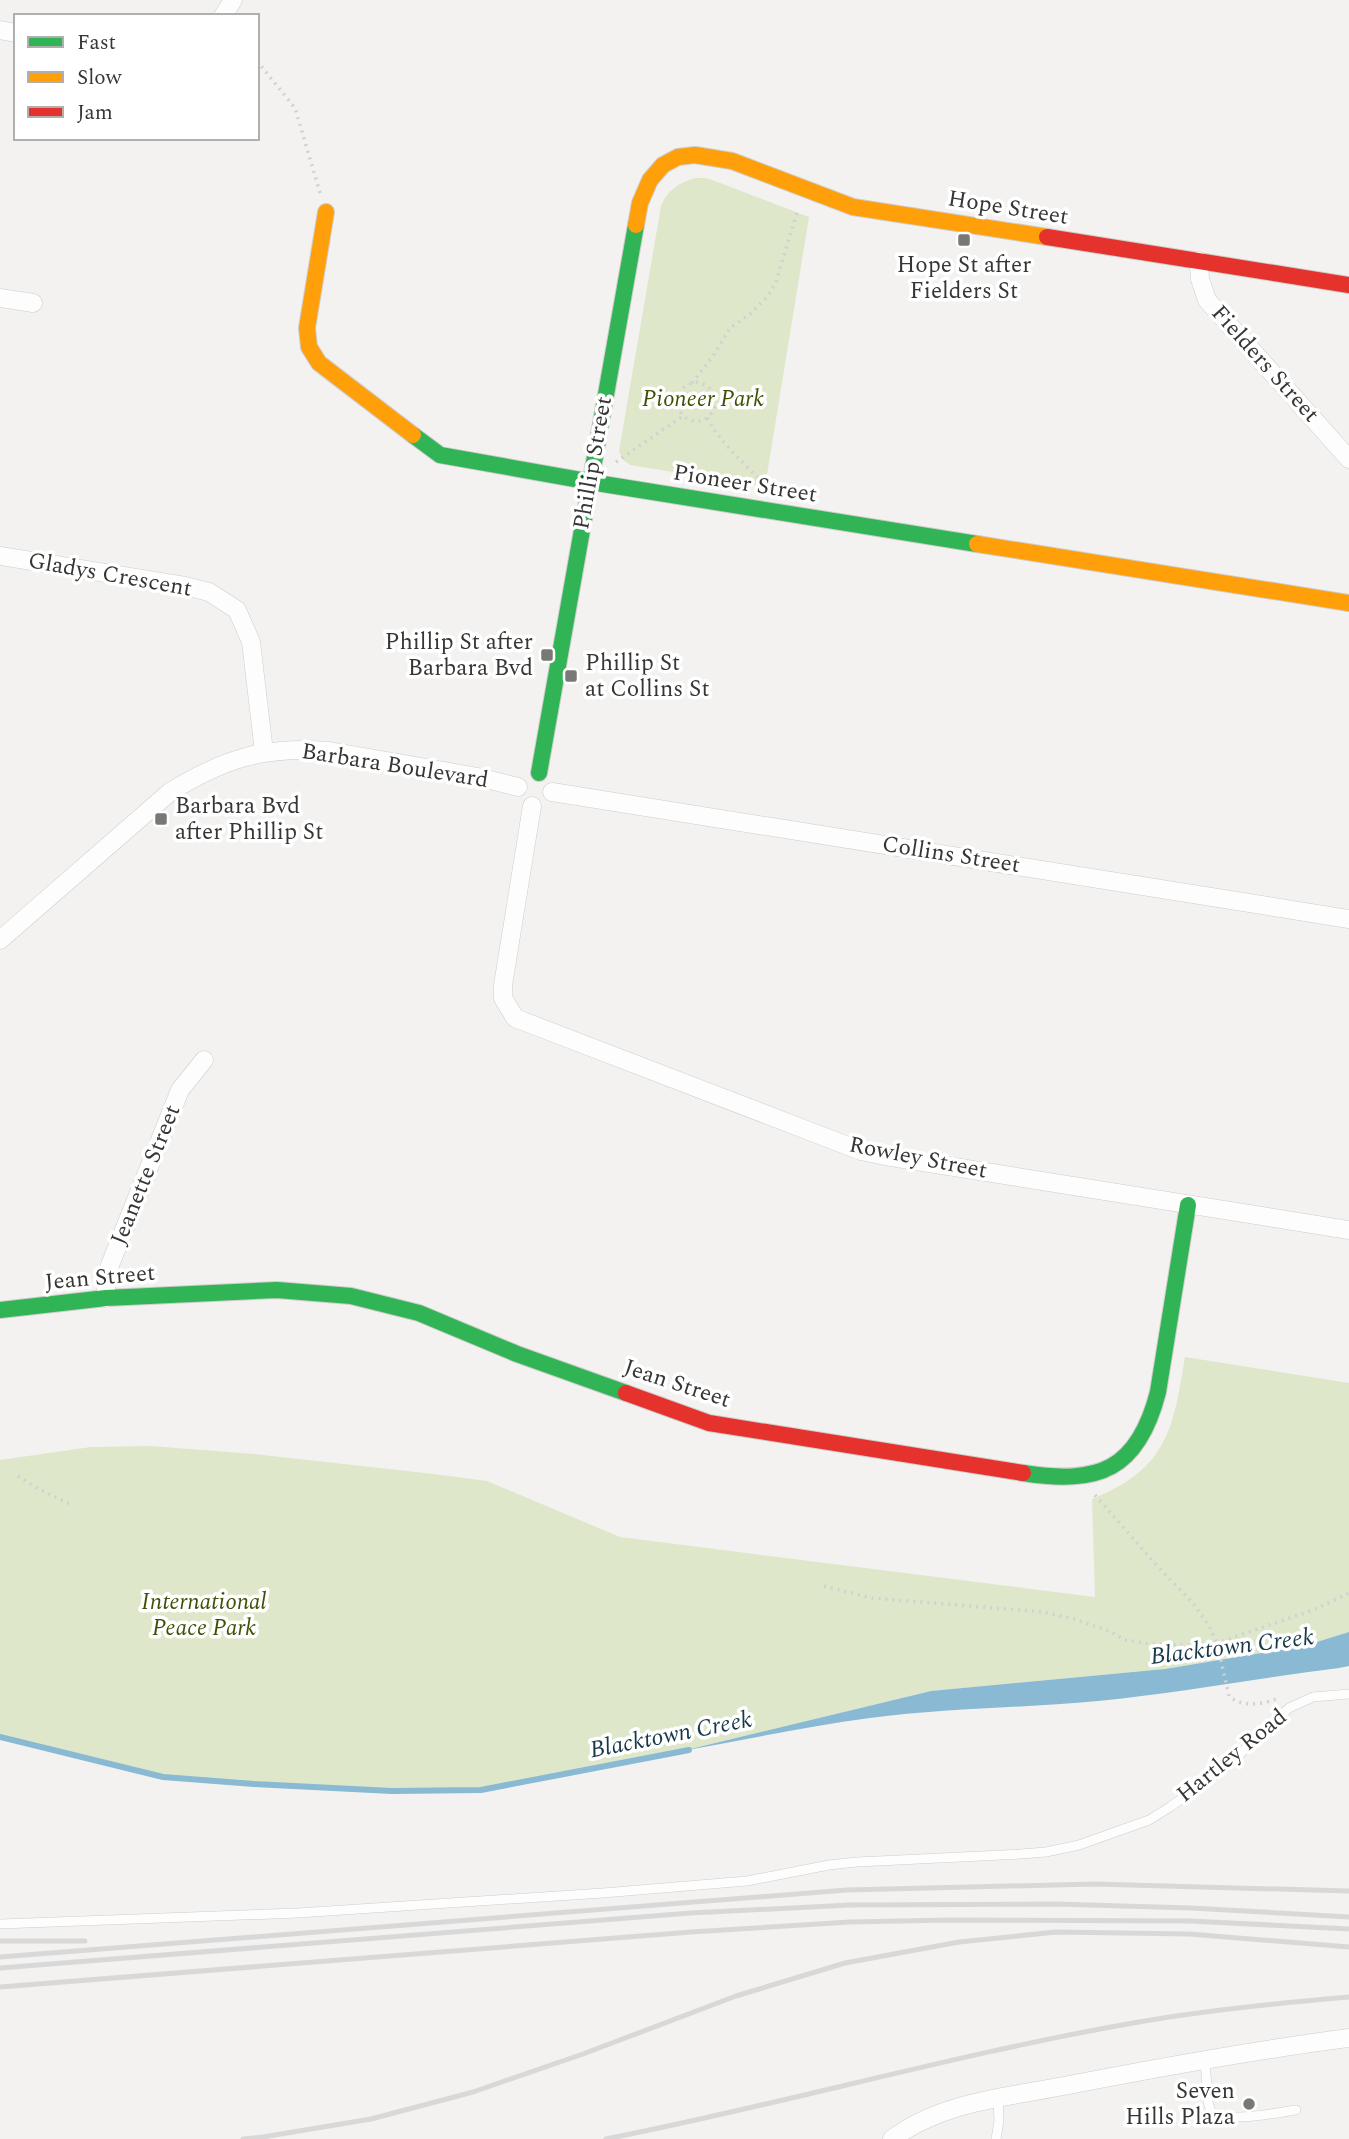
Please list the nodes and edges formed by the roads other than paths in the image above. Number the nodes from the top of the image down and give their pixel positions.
1 (668, 162) joint
2 (326, 212) road end
3 (1199, 261) junction
4 (1349, 285) edge
5 (0, 298) edge
6 (33, 303) dead end
7 (1349, 458) edge
8 (589, 482) junction
9 (0, 556) edge
10 (1349, 603) edge
11 (264, 752) junction
12 (539, 773) junction
13 (518, 787) junction
14 (552, 792) junction
15 (532, 806) junction
16 (1349, 919) edge
17 (0, 940) edge
18 (204, 1060) dead end
19 (1188, 1205) junction
20 (1349, 1230) edge
21 (106, 1298) junction
22 (0, 1310) edge
23 (1349, 1694) edge
24 (0, 1924) edge
25 (1349, 2038) edge
26 (1205, 2060) junction
27 (998, 2099) junction
28 (1296, 2110) dead end
29 (893, 2138) edge
30 (996, 2139) edge

1 - 3 street, Hope Street
1 - 8 street, Phillip Street
2 - 8 street, Pioneer Street
3 - 4 street, Hope Street
3 - 7 street, Fielders Street
5 - 6 street
8 - 10 street, Pioneer Street
8 - 12 street, Phillip Street
9 - 11 street, Gladys Crescent
11 - 13 street, Barbara Boulevard
11 - 17 street, Barbara Boulevard
12 - 13 street
12 - 14 street
13 - 15 street
14 - 15 street
14 - 16 street, Collins Street
15 - 19 street, Rowley Street
18 - 21 street, Jeanette Street
19 - 20 street, Rowley Street
19 - 21 street, Jean Street
21 - 22 street, Jean Street
23 - 24 lane, Hartley Road
25 - 26 street
26 - 27 street
26 - 28 lane
27 - 29 street
27 - 30 lane

